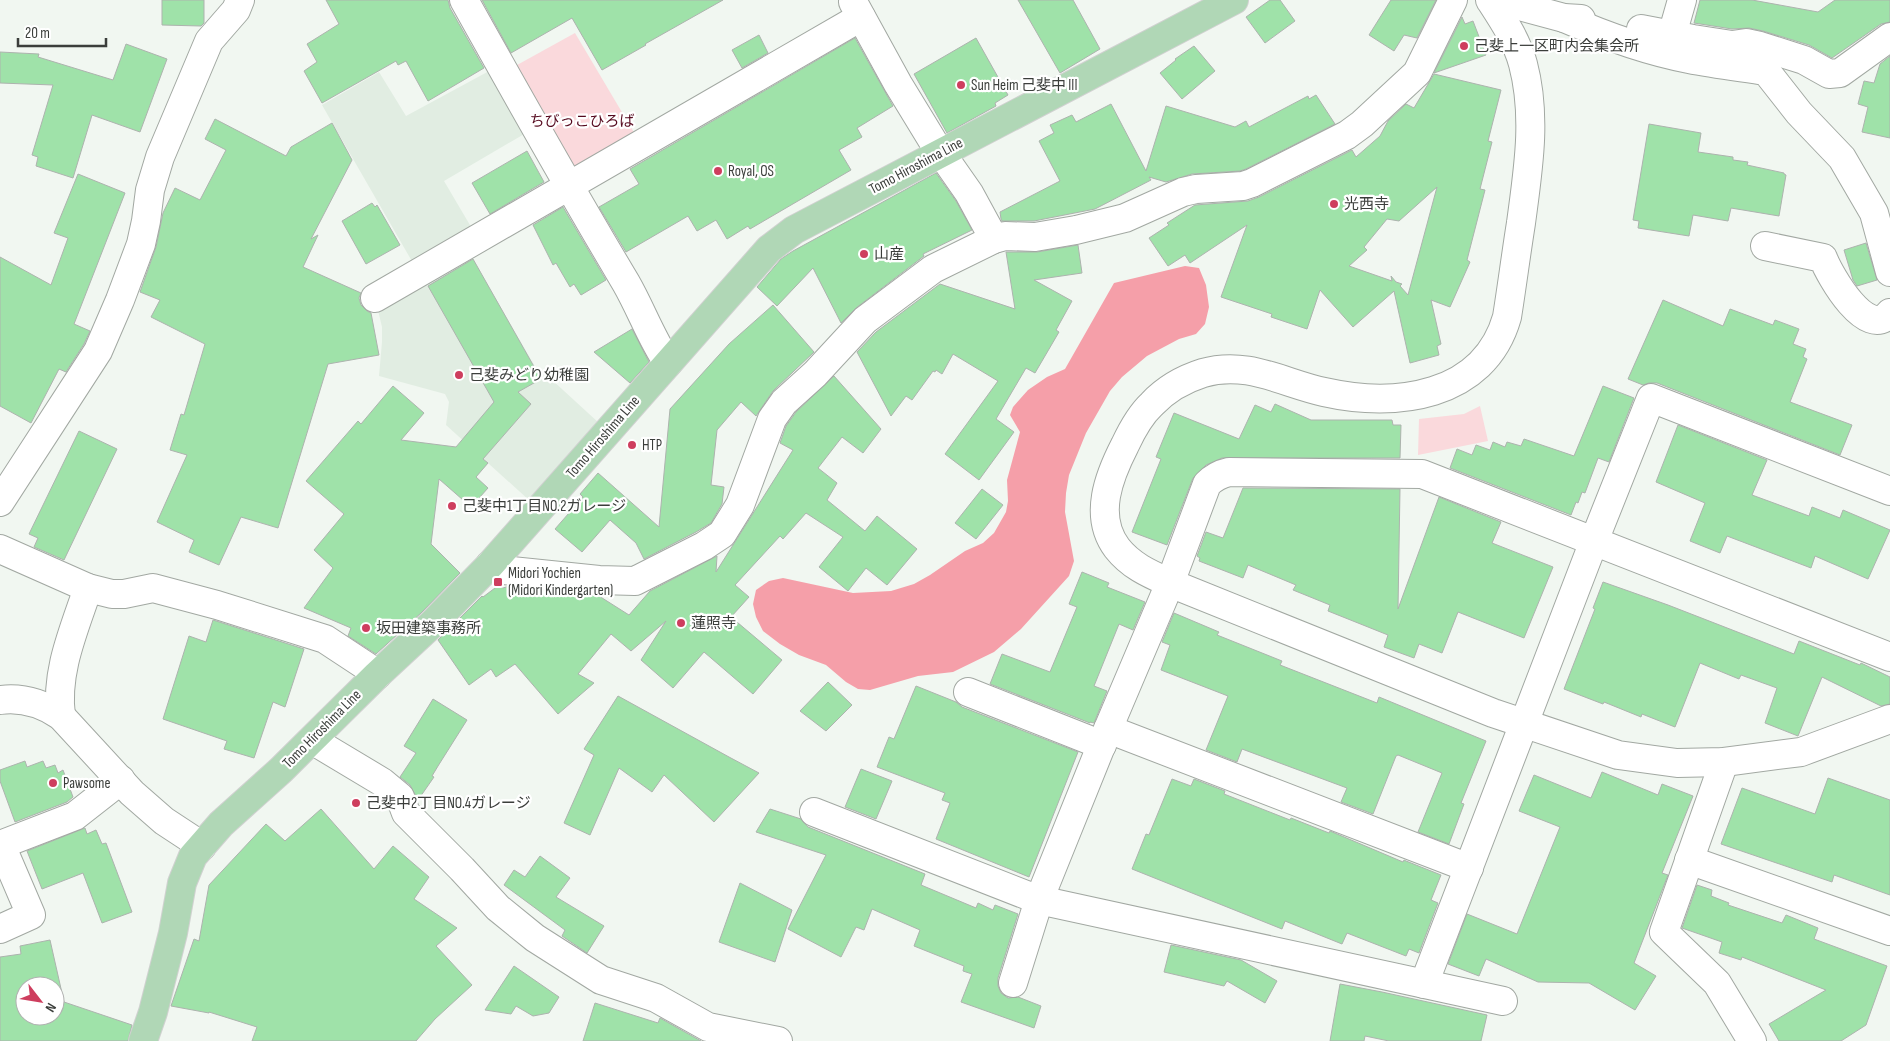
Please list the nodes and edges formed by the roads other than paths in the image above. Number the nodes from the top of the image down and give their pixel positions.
1 (240, 0) edge
2 (464, 0) edge
3 (1234, 0) edge
4 (1454, 0) edge
5 (1490, 0) edge
6 (1498, 0) edge
7 (1682, 0) edge
8 (857, 8) edge
9 (1564, 18) junction
10 (1672, 35) junction
11 (1890, 37) edge
12 (942, 153) junction
13 (568, 186) junction
14 (994, 238) junction
15 (1765, 246) dead end
16 (1890, 272) edge
17 (375, 298) dead end
18 (1890, 312) edge
19 (668, 363) junction
20 (1890, 491) edge
21 (0, 502) edge
22 (1594, 541) junction
23 (0, 549) edge
24 (490, 565) junction
25 (1170, 582) junction
26 (88, 588) junction
27 (1890, 656) edge
28 (377, 675) junction
29 (968, 692) dead end
30 (0, 700) edge
31 (61, 716) junction
32 (1890, 719) edge
33 (1524, 725) junction
34 (1105, 737) junction
35 (312, 740) junction
36 (1724, 762) junction
37 (120, 780) junction
38 (814, 812) dead end
39 (0, 845) edge
40 (202, 846) junction
41 (1689, 860) junction
42 (1469, 868) junction
43 (1039, 900) junction
44 (0, 929) edge
45 (1890, 931) edge
46 (1013, 983) dead end
47 (1424, 984) junction
48 (1503, 1001) dead end
49 (143, 1041) edge
50 (778, 1041) edge
51 (1752, 1041) edge

1 - 21 street
2 - 13 street
3 - 12 main road, Tomo Hiroshima Line
4 - 14 street
5 - 25 street
6 - 9 street
7 - 10 street
8 - 12 street
8 - 13 street
9 - 10 street
9 - 16 street
10 - 11 street
12 - 14 street
12 - 19 main road, Tomo Hiroshima Line
13 - 17 street
13 - 19 street
14 - 24 street
15 - 18 street
19 - 24 main road, Tomo Hiroshima Line
20 - 22 street
22 - 25 street
22 - 27 street
22 - 33 street
23 - 26 street
24 - 28 main road, Tomo Hiroshima Line
25 - 33 street
25 - 34 street
26 - 28 street
26 - 31 street
28 - 35 main road, Tomo Hiroshima Line
29 - 34 street
30 - 31 street
31 - 37 street
32 - 36 street
33 - 36 street
33 - 42 street
34 - 42 street
34 - 43 street
35 - 40 main road, Tomo Hiroshima Line
35 - 50 street
36 - 41 street
37 - 39 street
37 - 40 street
38 - 43 street
39 - 44 street
40 - 49 main road, Tomo Hiroshima Line
41 - 45 street
41 - 51 street
42 - 47 street
43 - 46 street
43 - 47 street
47 - 48 street

